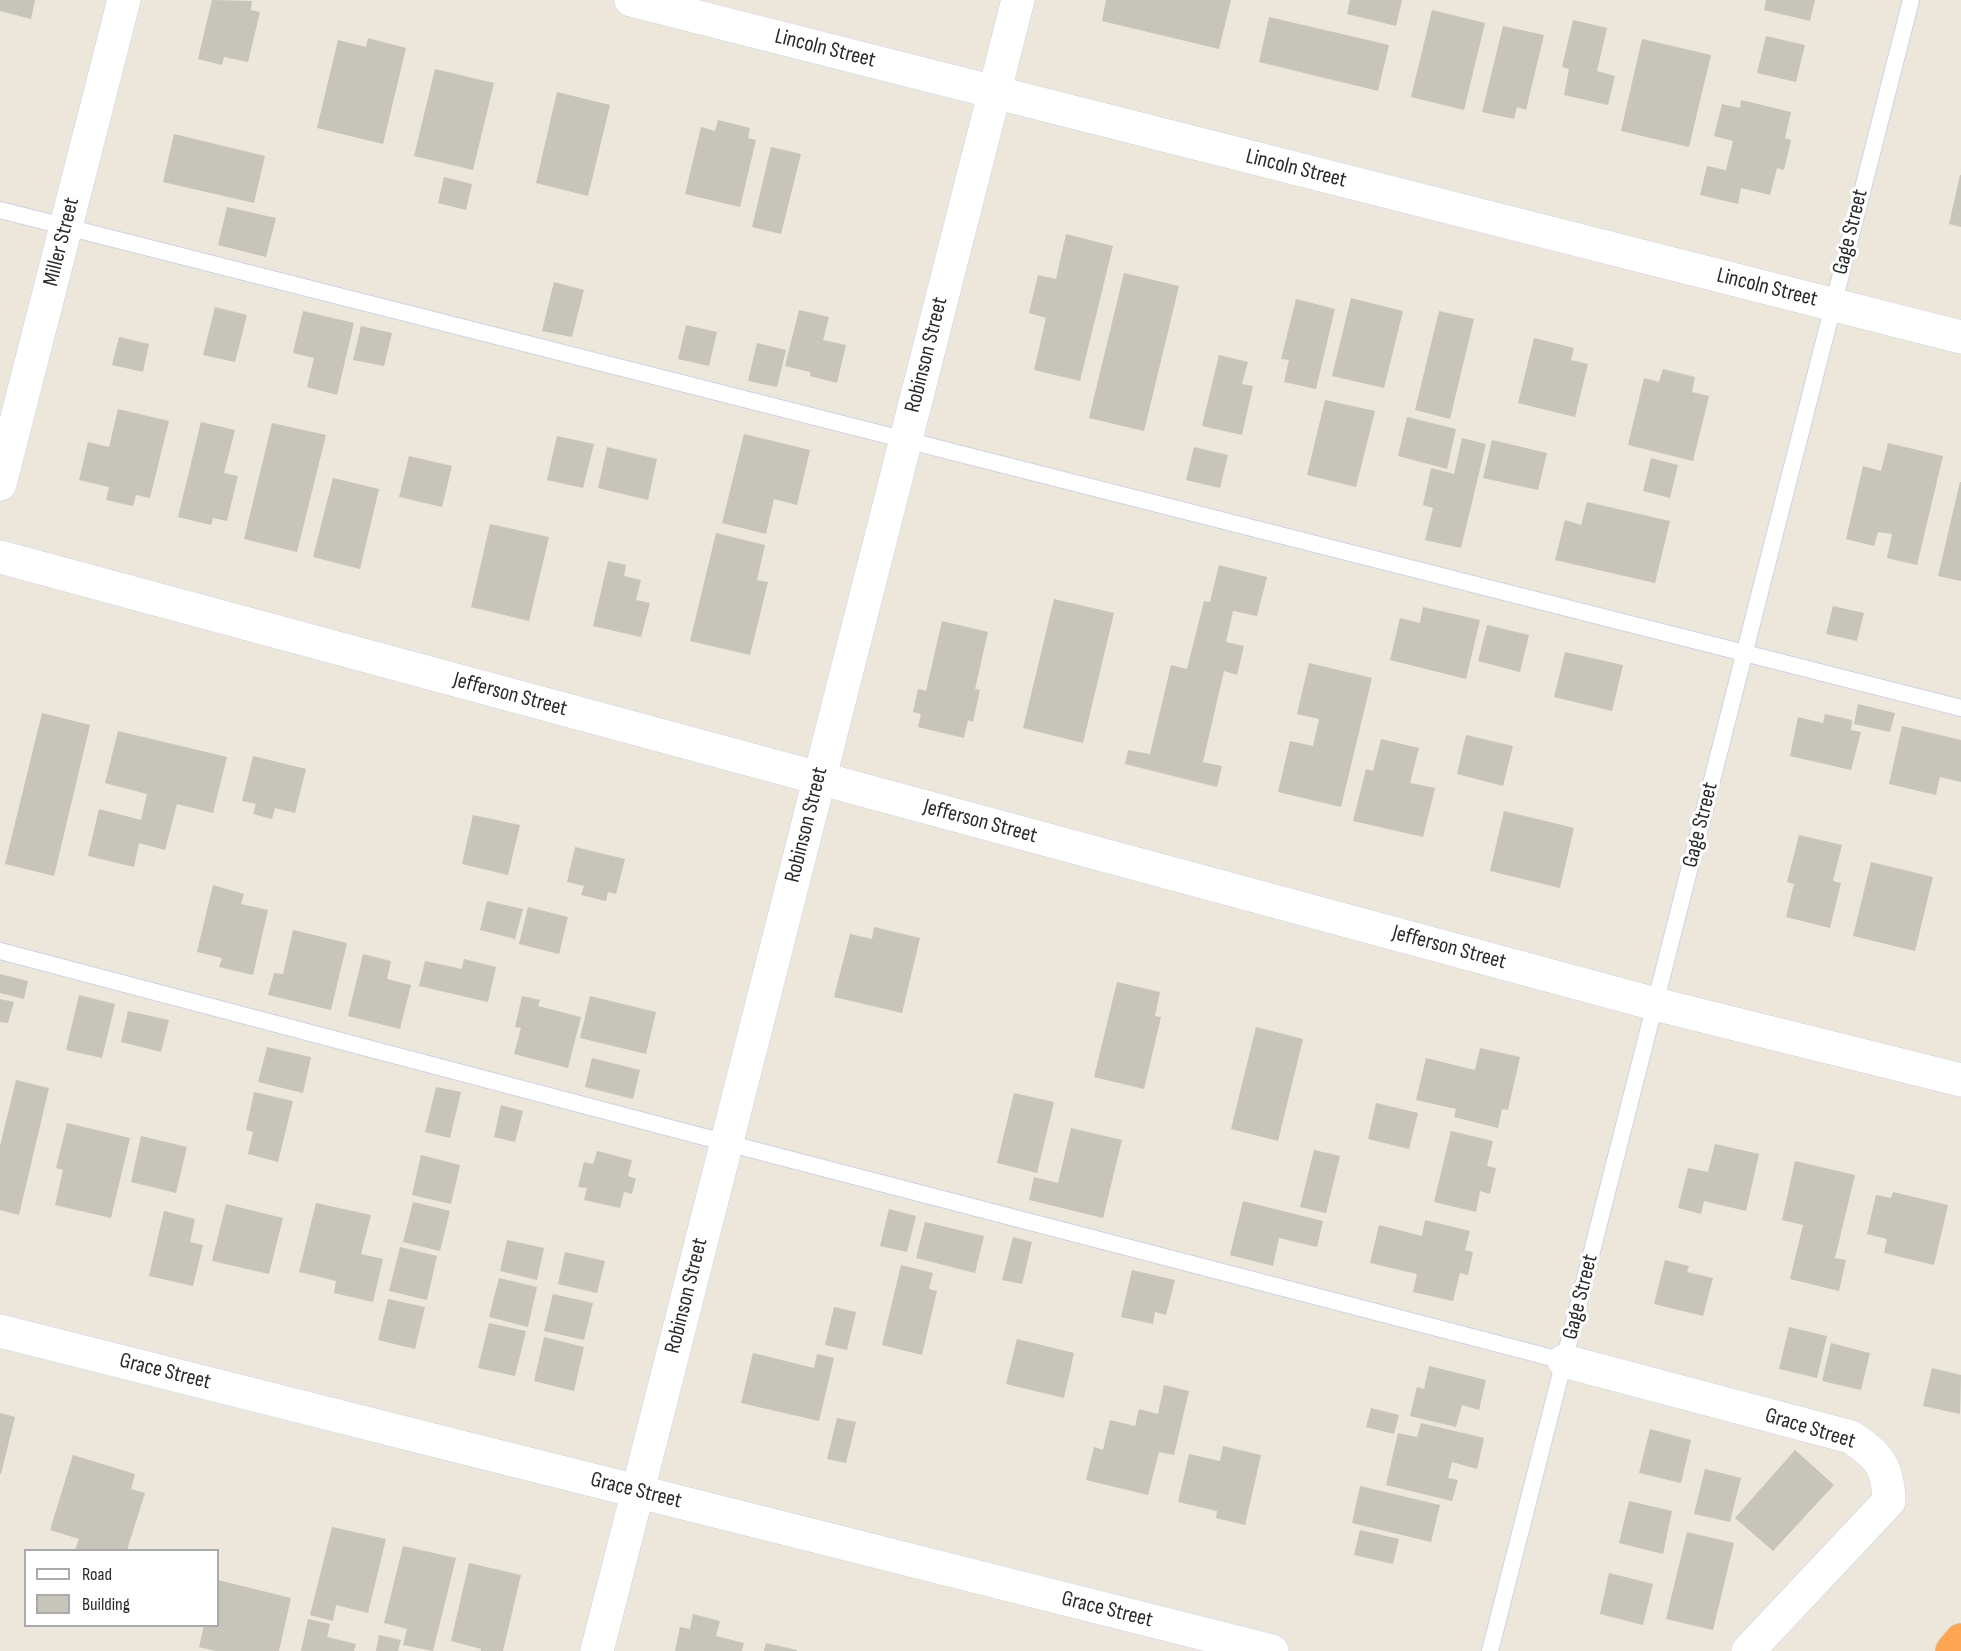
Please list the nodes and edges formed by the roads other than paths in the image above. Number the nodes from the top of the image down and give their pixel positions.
1 (124, 0) edge
2 (632, 0) edge
3 (1018, 0) edge
4 (1911, 0) edge
5 (994, 92) junction
6 (0, 210) edge
7 (66, 227) junction
8 (1833, 305) junction
9 (1961, 337) edge
10 (905, 440) junction
11 (0, 484) edge
12 (0, 556) edge
13 (1745, 653) junction
14 (1961, 708) edge
15 (819, 778) junction
16 (0, 951) edge
17 (1655, 1004) junction
18 (1961, 1080) edge
19 (726, 1143) junction
20 (0, 1331) edge
21 (1564, 1361) junction
22 (638, 1492) junction
23 (1961, 1640) edge
24 (597, 1651) edge
25 (1272, 1651) edge
26 (1490, 1651) edge
27 (1748, 1651) edge
28 (1952, 1651) edge

1 - 7 street, Miller Street
2 - 5 street, Lincoln Street
3 - 5 street, Robinson Street
4 - 8 lane, Gage Street
5 - 8 street, Lincoln Street
5 - 10 street, Robinson Street
6 - 7 lane
7 - 10 lane
7 - 11 street, Miller Street
8 - 9 street, Lincoln Street
8 - 13 lane, Gage Street
10 - 13 lane
10 - 15 street, Robinson Street
12 - 15 street, Jefferson Street
13 - 14 lane
13 - 17 lane, Gage Street
15 - 17 street, Jefferson Street
15 - 19 street, Robinson Street
16 - 19 lane
17 - 18 street, Jefferson Street
17 - 21 lane, Gage Street
19 - 21 lane
19 - 22 street, Robinson Street
20 - 22 street, Grace Street
21 - 26 lane, Gage Street
21 - 27 street, Grace Street
22 - 24 street, Robinson Street
22 - 25 street, Grace Street
23 - 28 highway

